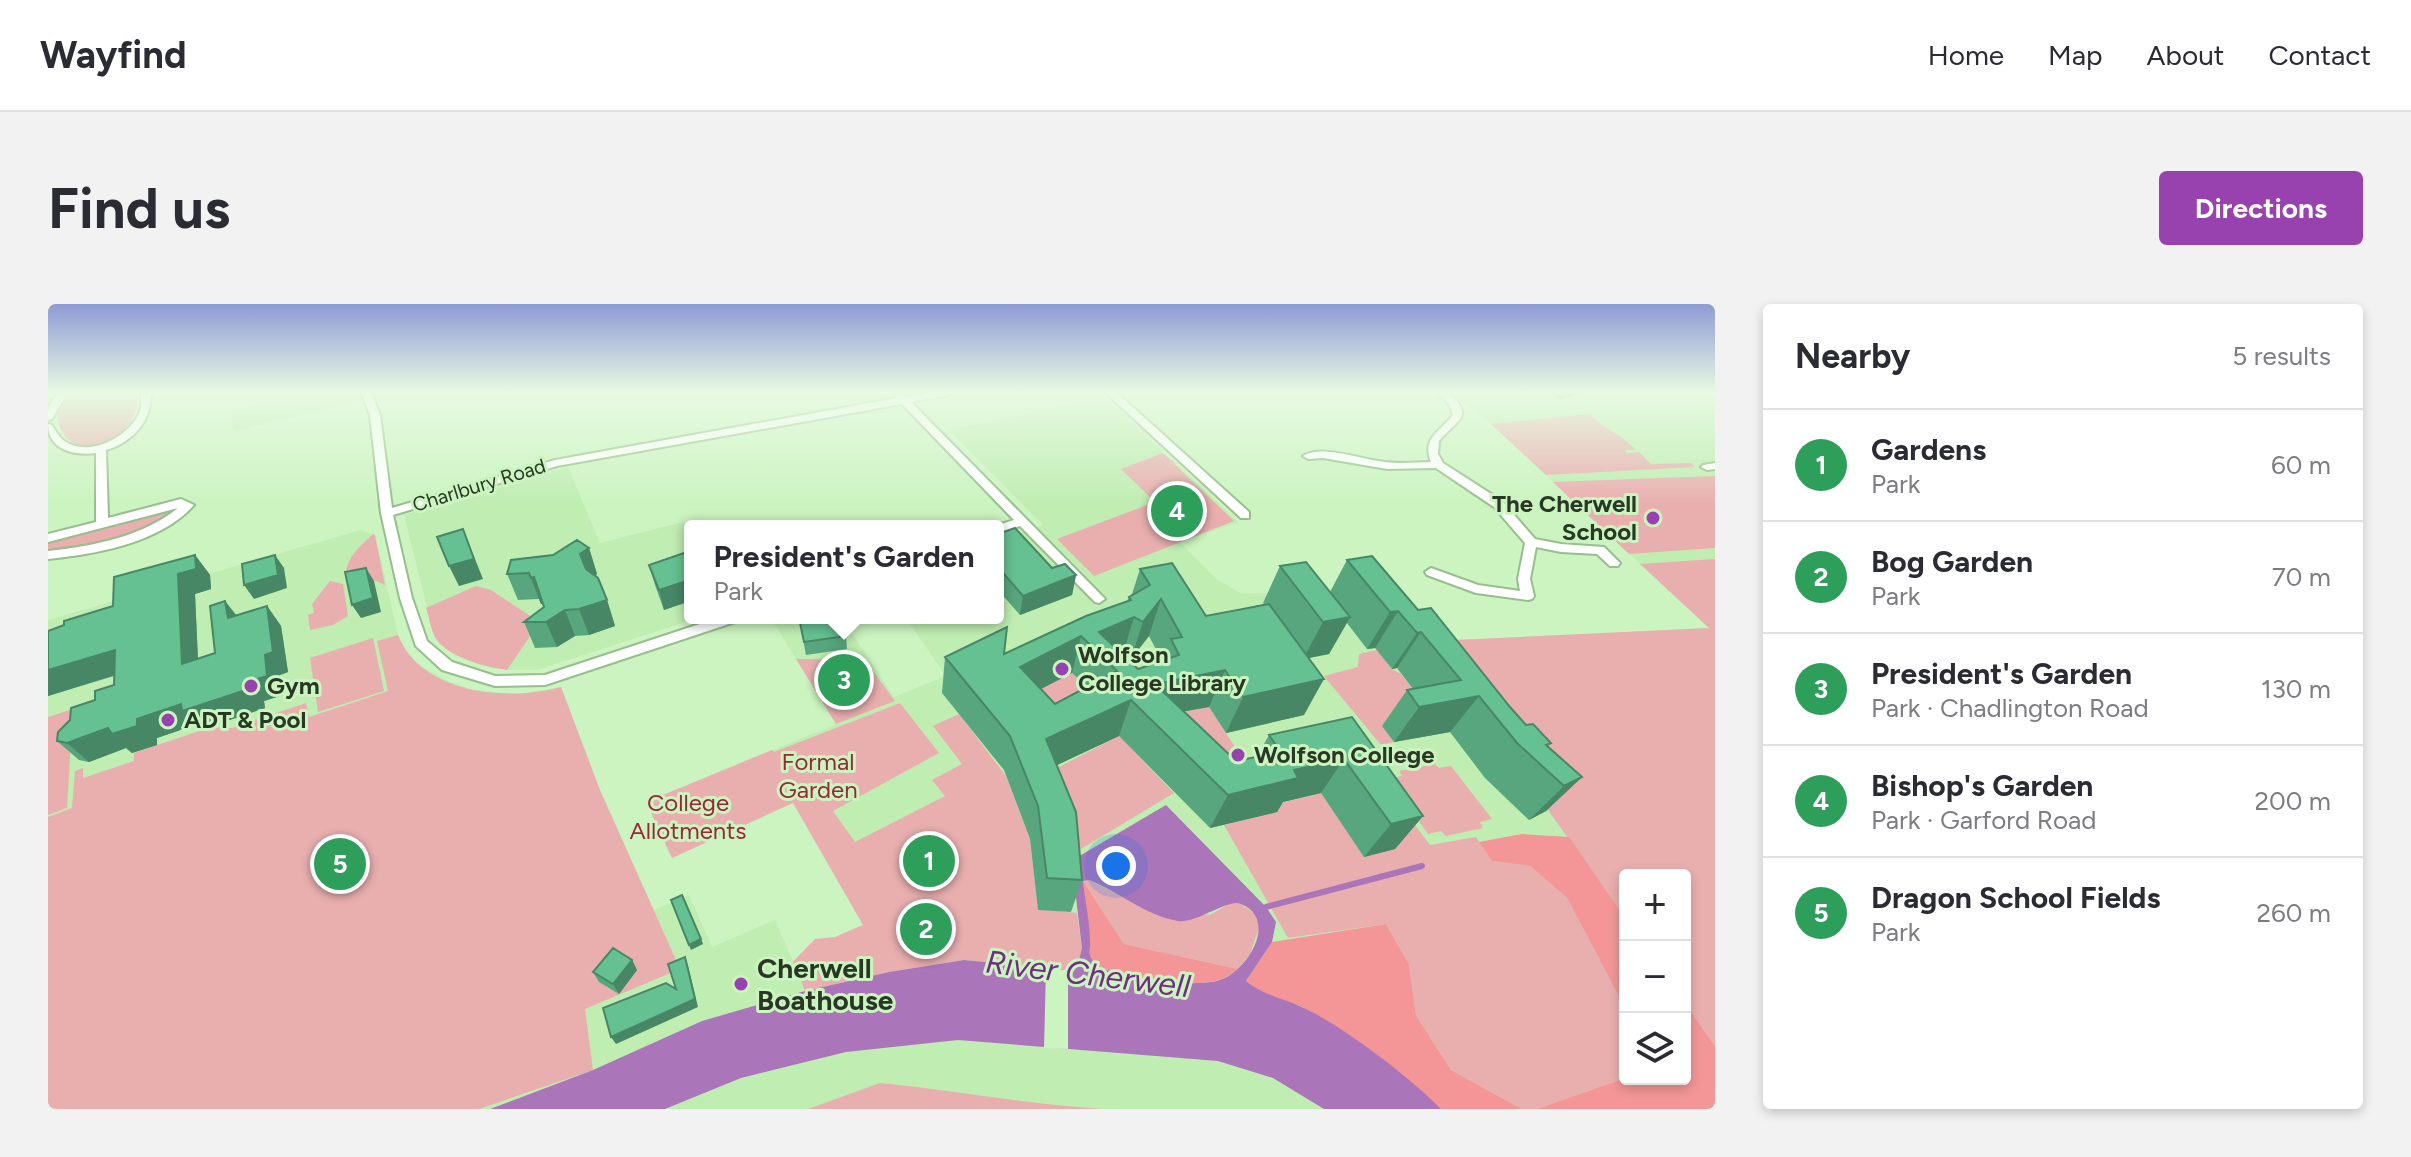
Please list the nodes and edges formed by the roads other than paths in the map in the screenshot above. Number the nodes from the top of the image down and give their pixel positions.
1 (50, 430) edge
2 (132, 430) edge
3 (377, 430) edge
4 (733, 430) edge
5 (934, 430) edge
6 (1151, 430) edge
7 (1446, 430) edge
8 (101, 450) junction
9 (1308, 456) dead end
10 (1438, 465) junction
11 (387, 513) junction
12 (1245, 515) dead end
13 (1023, 521) junction
14 (102, 523) junction
15 (1004, 527) edge
16 (48, 538) edge
17 (1531, 542) junction
18 (48, 555) edge
19 (1614, 563) dead end
20 (1431, 572) dead end
21 (1099, 599) dead end
22 (715, 624) edge

1 - 8 street
2 - 8 street
3 - 11 street
4 - 11 street, Charlbury Road
5 - 13 street
6 - 12 street
7 - 10 street
8 - 14 street
9 - 10 street
10 - 17 street
11 - 22 street
13 - 15 street
13 - 21 street
14 - 16 street
14 - 18 street
17 - 19 street
17 - 20 street

